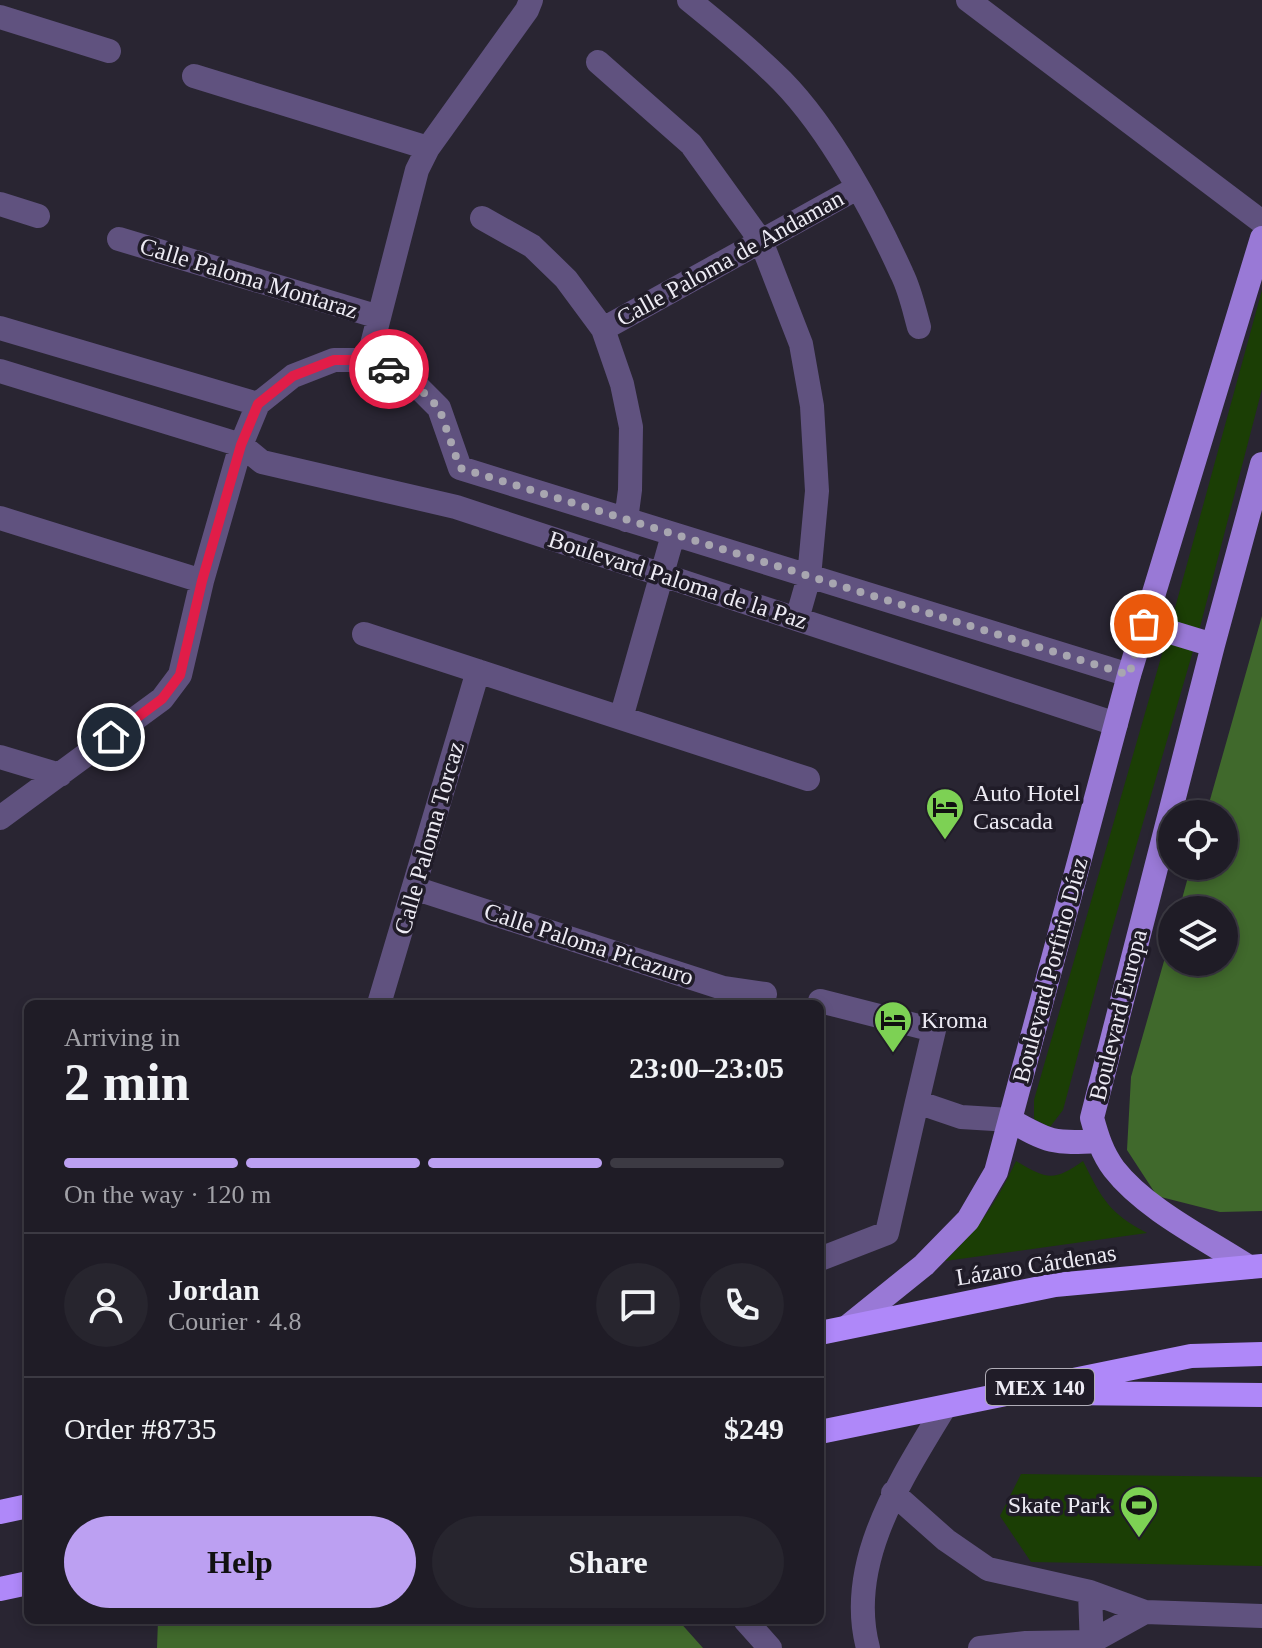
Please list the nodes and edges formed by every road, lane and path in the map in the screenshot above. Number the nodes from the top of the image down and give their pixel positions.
1 (531, 0) edge
2 (689, 0) edge
3 (968, 0) edge
4 (0, 17) edge
5 (109, 51) dead end
6 (598, 62) dead end
7 (194, 76) dead end
8 (428, 148) junction
9 (857, 188) junction
10 (0, 204) edge
11 (38, 216) dead end
12 (482, 218) dead end
13 (1262, 222) edge
14 (1262, 238) edge
15 (119, 239) dead end
16 (761, 241) junction
17 (379, 317) junction
18 (919, 327) dead end
19 (0, 328) edge
20 (603, 329) junction
21 (368, 360) junction
22 (0, 371) edge
23 (258, 404) junction
24 (241, 445) junction
25 (1262, 464) edge
26 (0, 518) edge
27 (626, 520) junction
28 (673, 535) junction
29 (661, 575) junction
30 (809, 577) junction
31 (202, 581) junction
32 (797, 619) junction
33 (1144, 624) junction
34 (364, 634) dead end
35 (1213, 645) junction
36 (478, 671) junction
37 (1129, 675) junction
38 (621, 718) junction
39 (1116, 724) junction
40 (0, 757) edge
41 (60, 775) junction
42 (808, 779) dead end
43 (0, 818) edge
44 (414, 888) junction
45 (765, 994) dead end
46 (380, 1000) edge
47 (824, 1002) edge
48 (917, 1102) junction
49 (1010, 1120) junction
50 (1098, 1141) junction
51 (824, 1257) edge
52 (1256, 1267) edge
53 (847, 1327) junction
54 (824, 1332) edge
55 (1262, 1354) edge
56 (1013, 1392) junction
57 (1262, 1395) edge
58 (944, 1408) junction
59 (824, 1431) edge
60 (893, 1493) junction
61 (24, 1507) edge
62 (0, 1512) edge
63 (24, 1584) edge
64 (0, 1589) edge
65 (1090, 1592) junction
66 (1145, 1612) junction
67 (1262, 1616) edge
68 (749, 1624) edge
69 (1092, 1645) edge
70 (770, 1648) edge
71 (868, 1648) edge
72 (980, 1648) edge

1 - 8 street
2 - 9 street
3 - 13 street
4 - 5 street
6 - 16 street
7 - 8 street
8 - 17 street
9 - 16 street, Calle Paloma de Andaman
9 - 18 street
10 - 11 street
12 - 20 street
14 - 33 main road, Boulevard Porfirio Díaz
15 - 17 street, Calle Paloma Montaraz
16 - 20 street, Calle Paloma de Andaman
16 - 30 street
17 - 21 street
19 - 23 street
20 - 27 street
21 - 23 street, Boulevard Paloma de la Paz
21 - 27 street, Boulevard Paloma de la Paz
22 - 24 street, Boulevard Paloma de la Paz
23 - 24 street, Boulevard Paloma de la Paz
24 - 29 street, Boulevard Paloma de la Paz
24 - 31 street
25 - 35 main road, Boulevard Europa
26 - 31 street
27 - 28 street, Boulevard Paloma de la Paz
28 - 29 street
28 - 30 street, Boulevard Paloma de la Paz
29 - 32 street, Boulevard Paloma de la Paz
29 - 38 street
30 - 32 street
30 - 37 street, Boulevard Paloma de la Paz
31 - 41 street
32 - 39 street, Boulevard Paloma de la Paz
33 - 35 main road
33 - 37 main road, Boulevard Porfirio Díaz
34 - 36 street
35 - 50 main road, Boulevard Europa
36 - 38 street
36 - 44 street, Calle Paloma Torcaz
37 - 39 main road, Boulevard Porfirio Díaz
38 - 42 street
39 - 49 main road, Boulevard Porfirio Díaz
40 - 41 street
41 - 43 street
44 - 45 street, Calle Paloma Picazuro
44 - 46 street, Calle Paloma Torcaz
47 - 48 street
48 - 49 street
48 - 51 street
49 - 50 main road
49 - 53 main road, Boulevard Porfirio Díaz
50 - 52 main road
52 - 53 highway, Lázaro Cárdenas
53 - 54 highway, Lázaro Cárdenas
55 - 56 highway, MEX 140
56 - 57 highway
56 - 58 highway, MEX 140
58 - 59 highway, MEX 140
58 - 60 street
60 - 65 street
60 - 71 street
61 - 62 highway
63 - 64 highway
65 - 66 street
65 - 69 street
66 - 67 street
66 - 69 street
68 - 70 street
69 - 72 street

